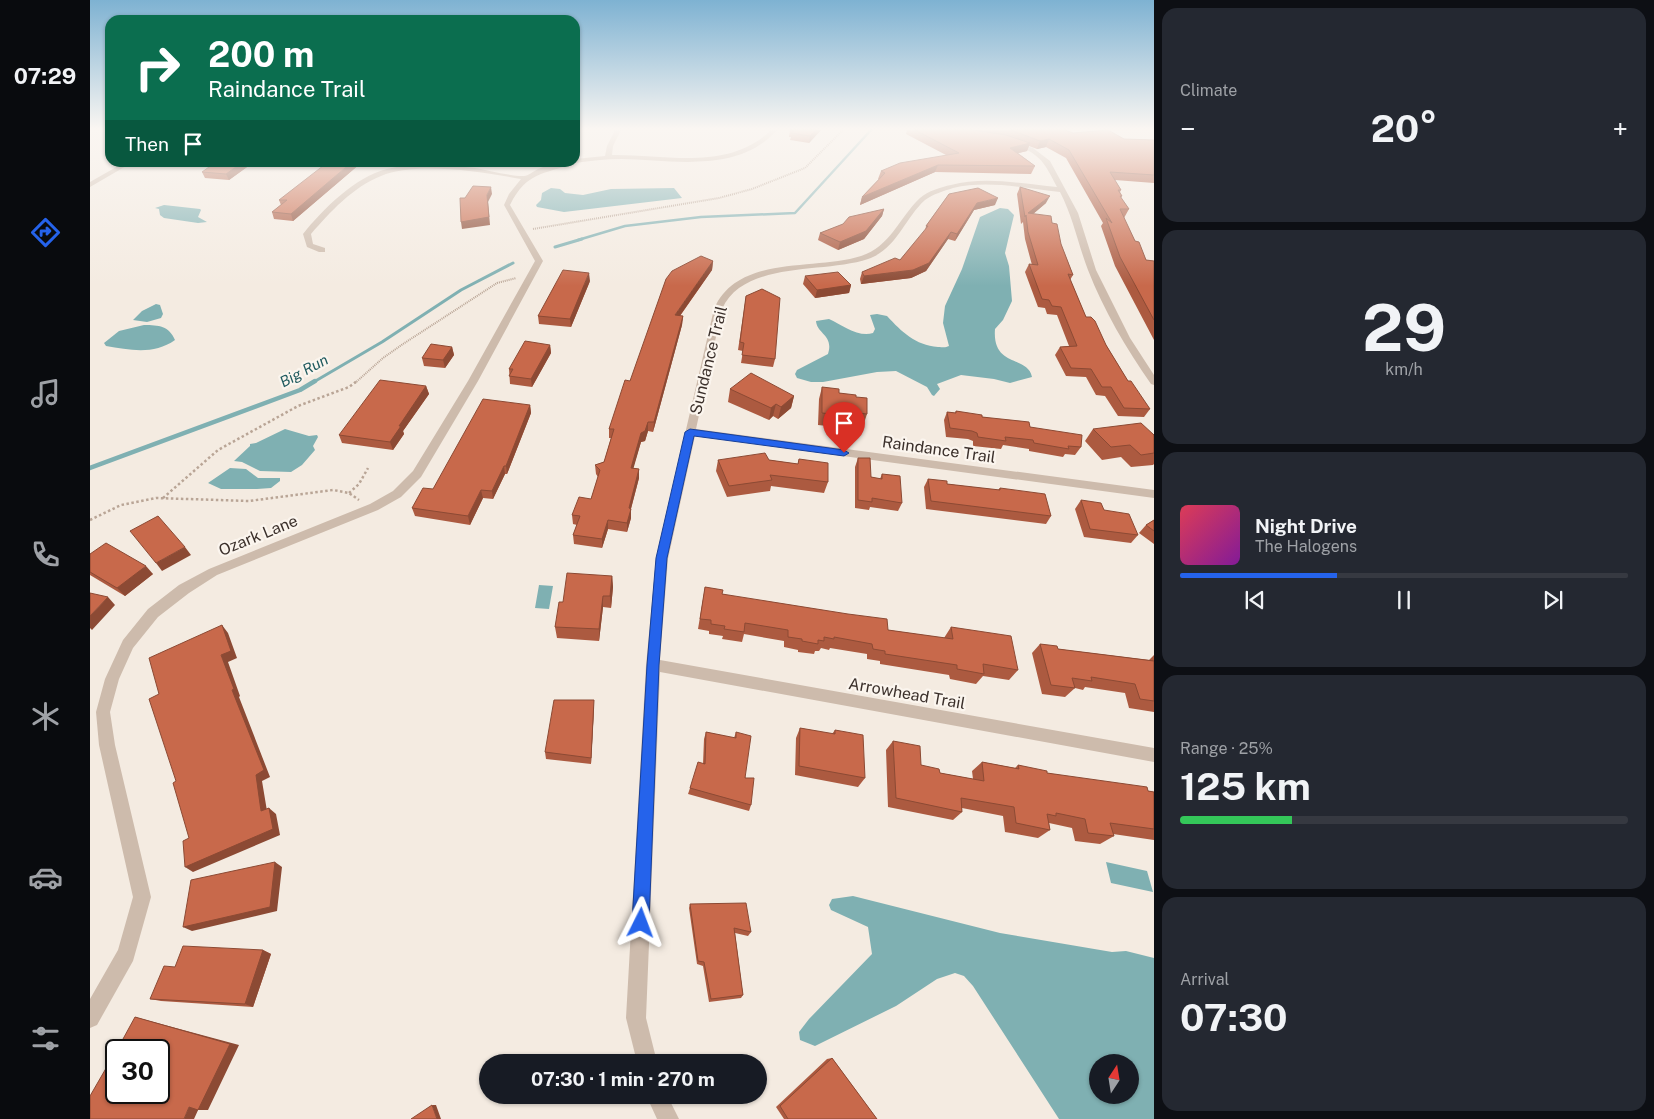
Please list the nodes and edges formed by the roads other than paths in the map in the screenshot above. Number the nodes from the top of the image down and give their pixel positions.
1 (365, 182) edge
2 (521, 182) edge
3 (1058, 182) edge
4 (1062, 190) junction
5 (322, 250) dead end
6 (1154, 382) edge
7 (690, 432) junction
8 (1154, 494) edge
9 (653, 665) junction
10 (1154, 755) edge
11 (90, 1018) edge
12 (645, 1054) edge
13 (660, 1104) edge
14 (668, 1119) edge

1 - 5 street
2 - 11 street, Ozark Lane
3 - 4 street
4 - 6 street
4 - 7 street, Sundance Trail
7 - 8 street, Raindance Trail
7 - 9 street, Sundance Trail
9 - 10 street, Arrowhead Trail
9 - 12 street, Sundance Trail
13 - 14 street

